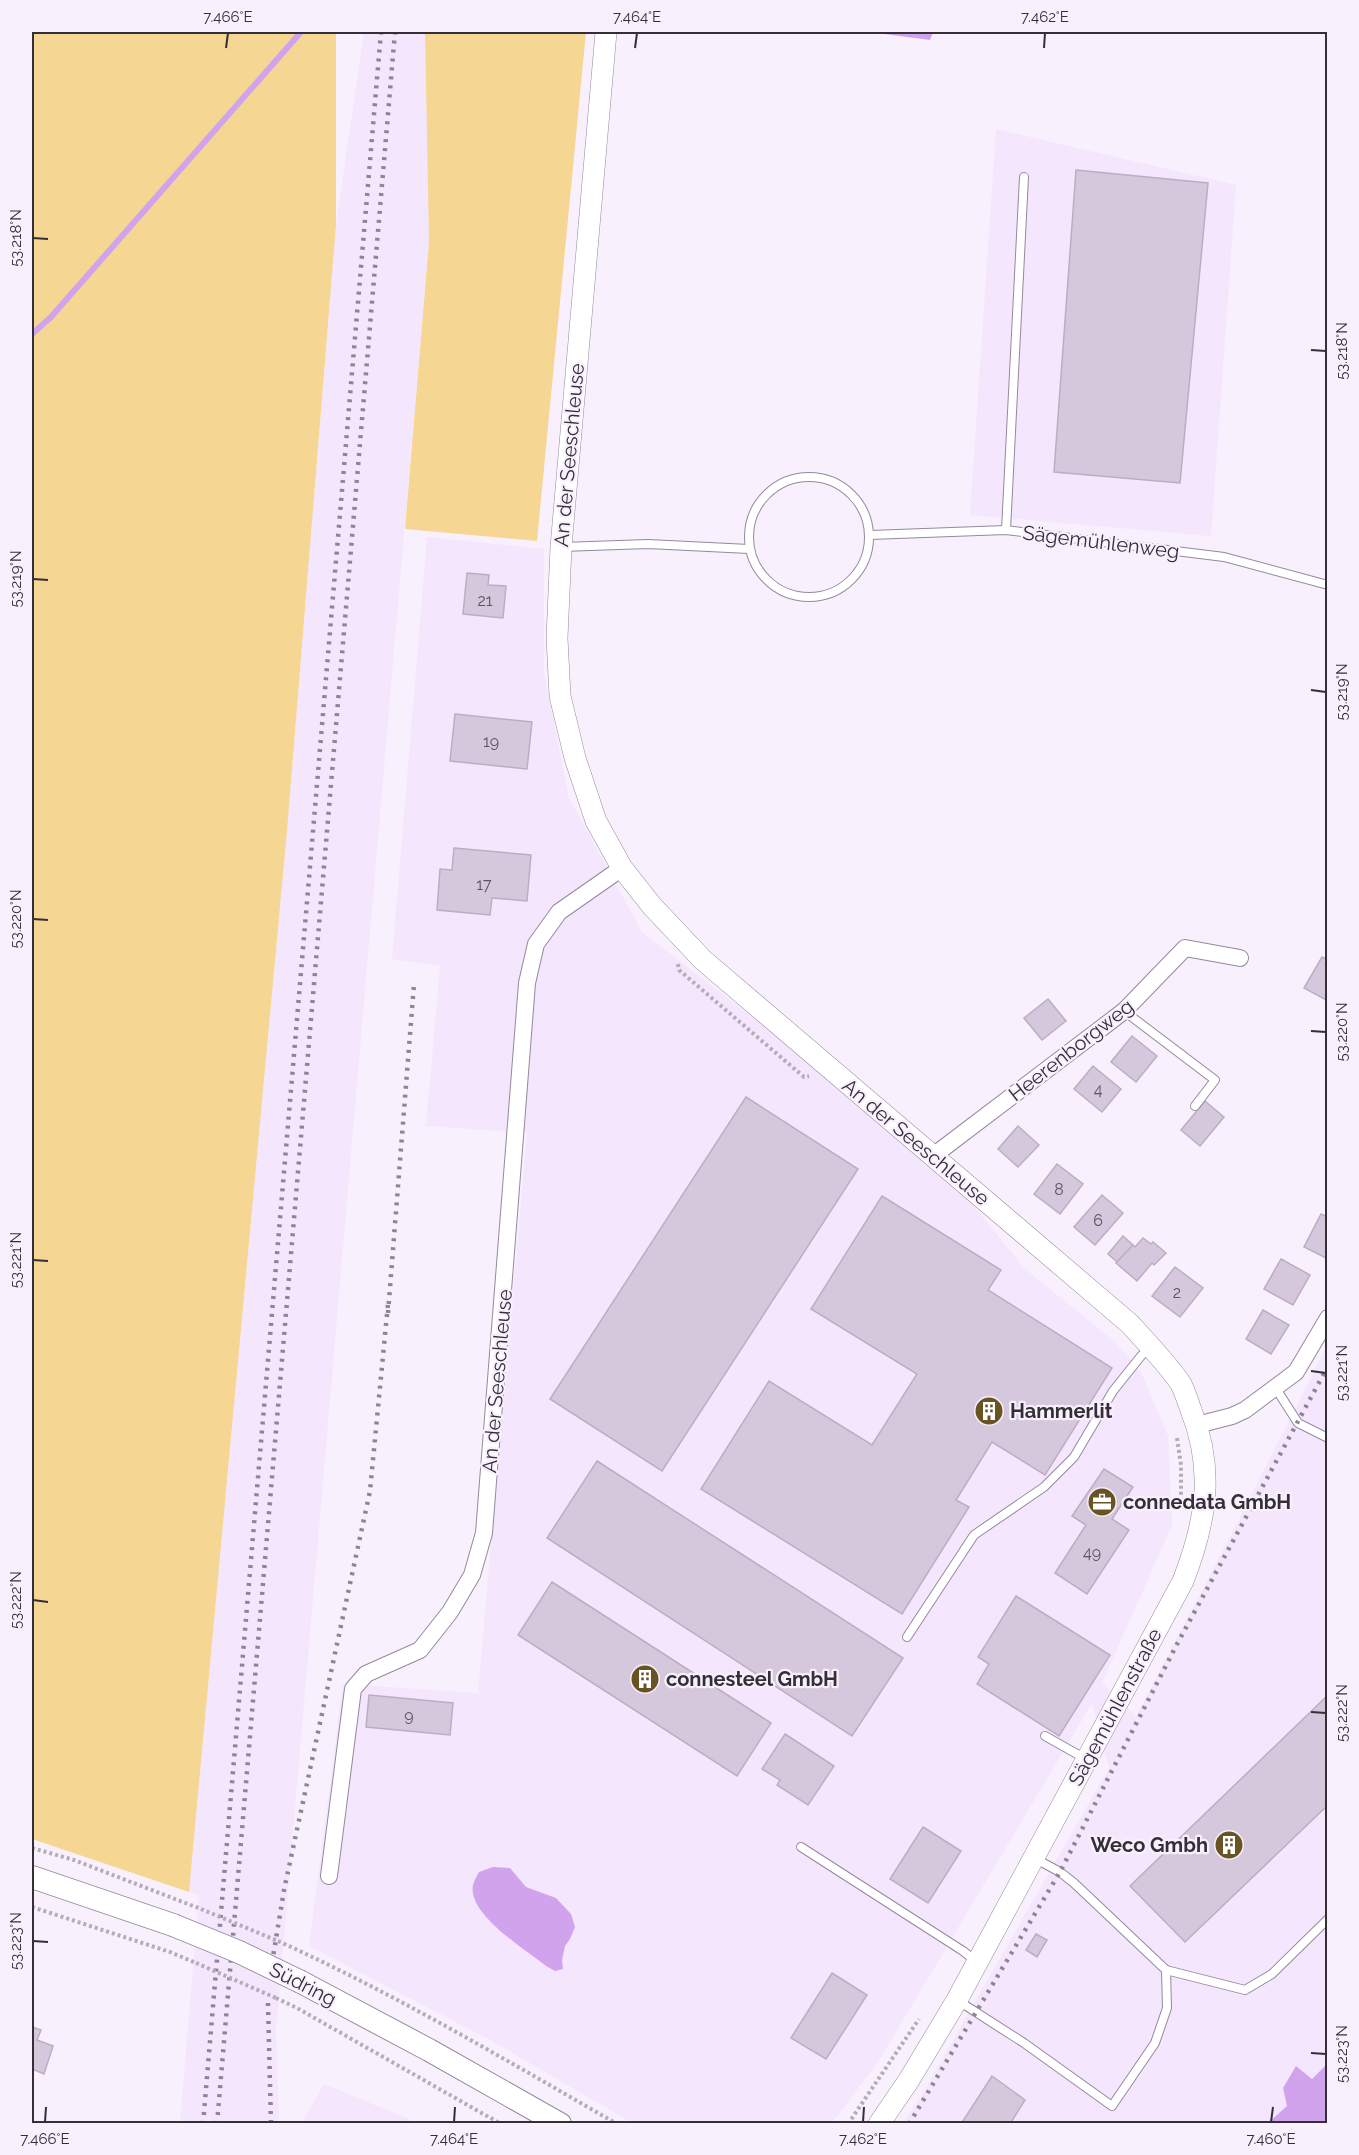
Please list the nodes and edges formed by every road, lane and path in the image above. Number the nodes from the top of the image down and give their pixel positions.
1 (606, 32) edge
2 (1024, 177) dead end
3 (1006, 530) junction
4 (870, 535) junction
5 (561, 547) junction
6 (749, 549) junction
7 (1328, 585) edge
8 (622, 868) junction
9 (1240, 958) dead end
10 (1124, 1011) junction
11 (1195, 1106) dead end
12 (933, 1156) junction
13 (1328, 1318) edge
14 (1151, 1348) junction
15 (1275, 1387) junction
16 (1197, 1425) junction
17 (1175, 1428) dead end
18 (1328, 1438) edge
19 (1181, 1511) dead end
20 (907, 1636) dead end
21 (1045, 1736) dead end
22 (1087, 1760) junction
23 (801, 1847) dead end
24 (32, 1848) edge
25 (1034, 1858) junction
26 (328, 1876) dead end
27 (32, 1877) edge
28 (32, 1907) edge
29 (1328, 1919) edge
30 (977, 1962) junction
31 (1166, 1970) junction
32 (957, 2000) junction
33 (920, 2017) dead end
34 (501, 2124) edge
35 (560, 2124) edge
36 (617, 2124) edge
37 (848, 2124) edge
38 (879, 2124) edge

1 - 5 street, An der Seeschleuse
2 - 3 lane
3 - 4 lane, Sägemühlenweg
3 - 7 lane, Sägemühlenweg
4 - 6 lane
4 - 6 lane
5 - 6 lane
5 - 8 street, An der Seeschleuse
8 - 12 street, An der Seeschleuse
8 - 26 street, An der Seeschleuse
9 - 10 street, Heerenborgweg
10 - 11 lane
10 - 12 street, Heerenborgweg
12 - 14 street, An der Seeschleuse
13 - 15 street
14 - 16 street, An der Seeschleuse
14 - 20 lane
15 - 16 street
15 - 18 lane
16 - 22 street, Sägemühlenstraße
17 - 19 path
21 - 22 lane
22 - 25 street, Sägemühlenstraße
23 - 30 lane
24 - 36 path, bridge
25 - 30 street, Sägemühlenstraße
25 - 31 lane
27 - 35 main road, Südring, bridge
28 - 34 path, bridge
29 - 31 lane
30 - 32 street, Sägemühlenstraße
31 - 32 lane
32 - 38 street, Sägemühlenstraße
33 - 37 path

